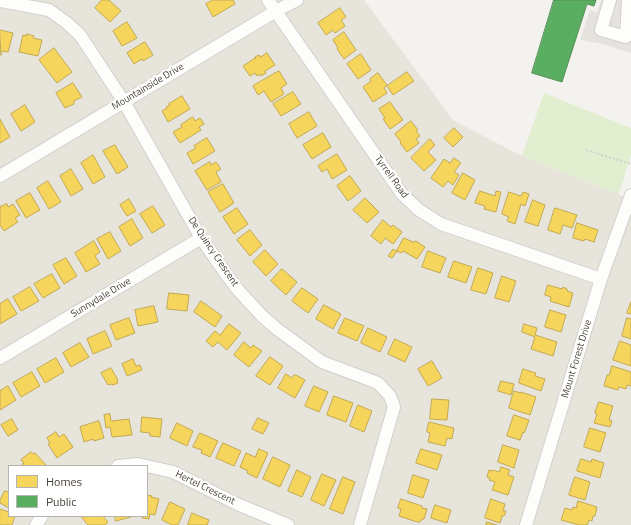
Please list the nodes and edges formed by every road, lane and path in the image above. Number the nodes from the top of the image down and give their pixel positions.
1 (268, 0) edge
2 (297, 0) edge
3 (610, 0) edge
4 (628, 0) edge
5 (0, 1) edge
6 (276, 11) junction
7 (124, 102) junction
8 (586, 150) dead end
9 (631, 164) edge
10 (0, 176) edge
11 (631, 195) edge
12 (201, 238) junction
13 (602, 279) junction
14 (0, 358) edge
15 (128, 465) edge
16 (142, 465) edge
17 (148, 466) edge
18 (288, 525) edge
19 (360, 525) edge
20 (526, 525) edge

1 - 6 street, Tyrrell Road
2 - 6 street, Mountainside Drive
3 - 4 street
5 - 7 street, De Quincy Crescent
6 - 7 street, Mountainside Drive
6 - 13 street, Tyrrell Road
7 - 10 street, Mountainside Drive
7 - 12 street, De Quincy Crescent
8 - 9 path
11 - 13 street, Mount Forest Drive
12 - 14 street, Sunnydale Drive
12 - 19 street, De Quincy Crescent
13 - 20 street, Mount Forest Drive
15 - 16 street, Hertel Crescent
17 - 18 street, Hertel Crescent

